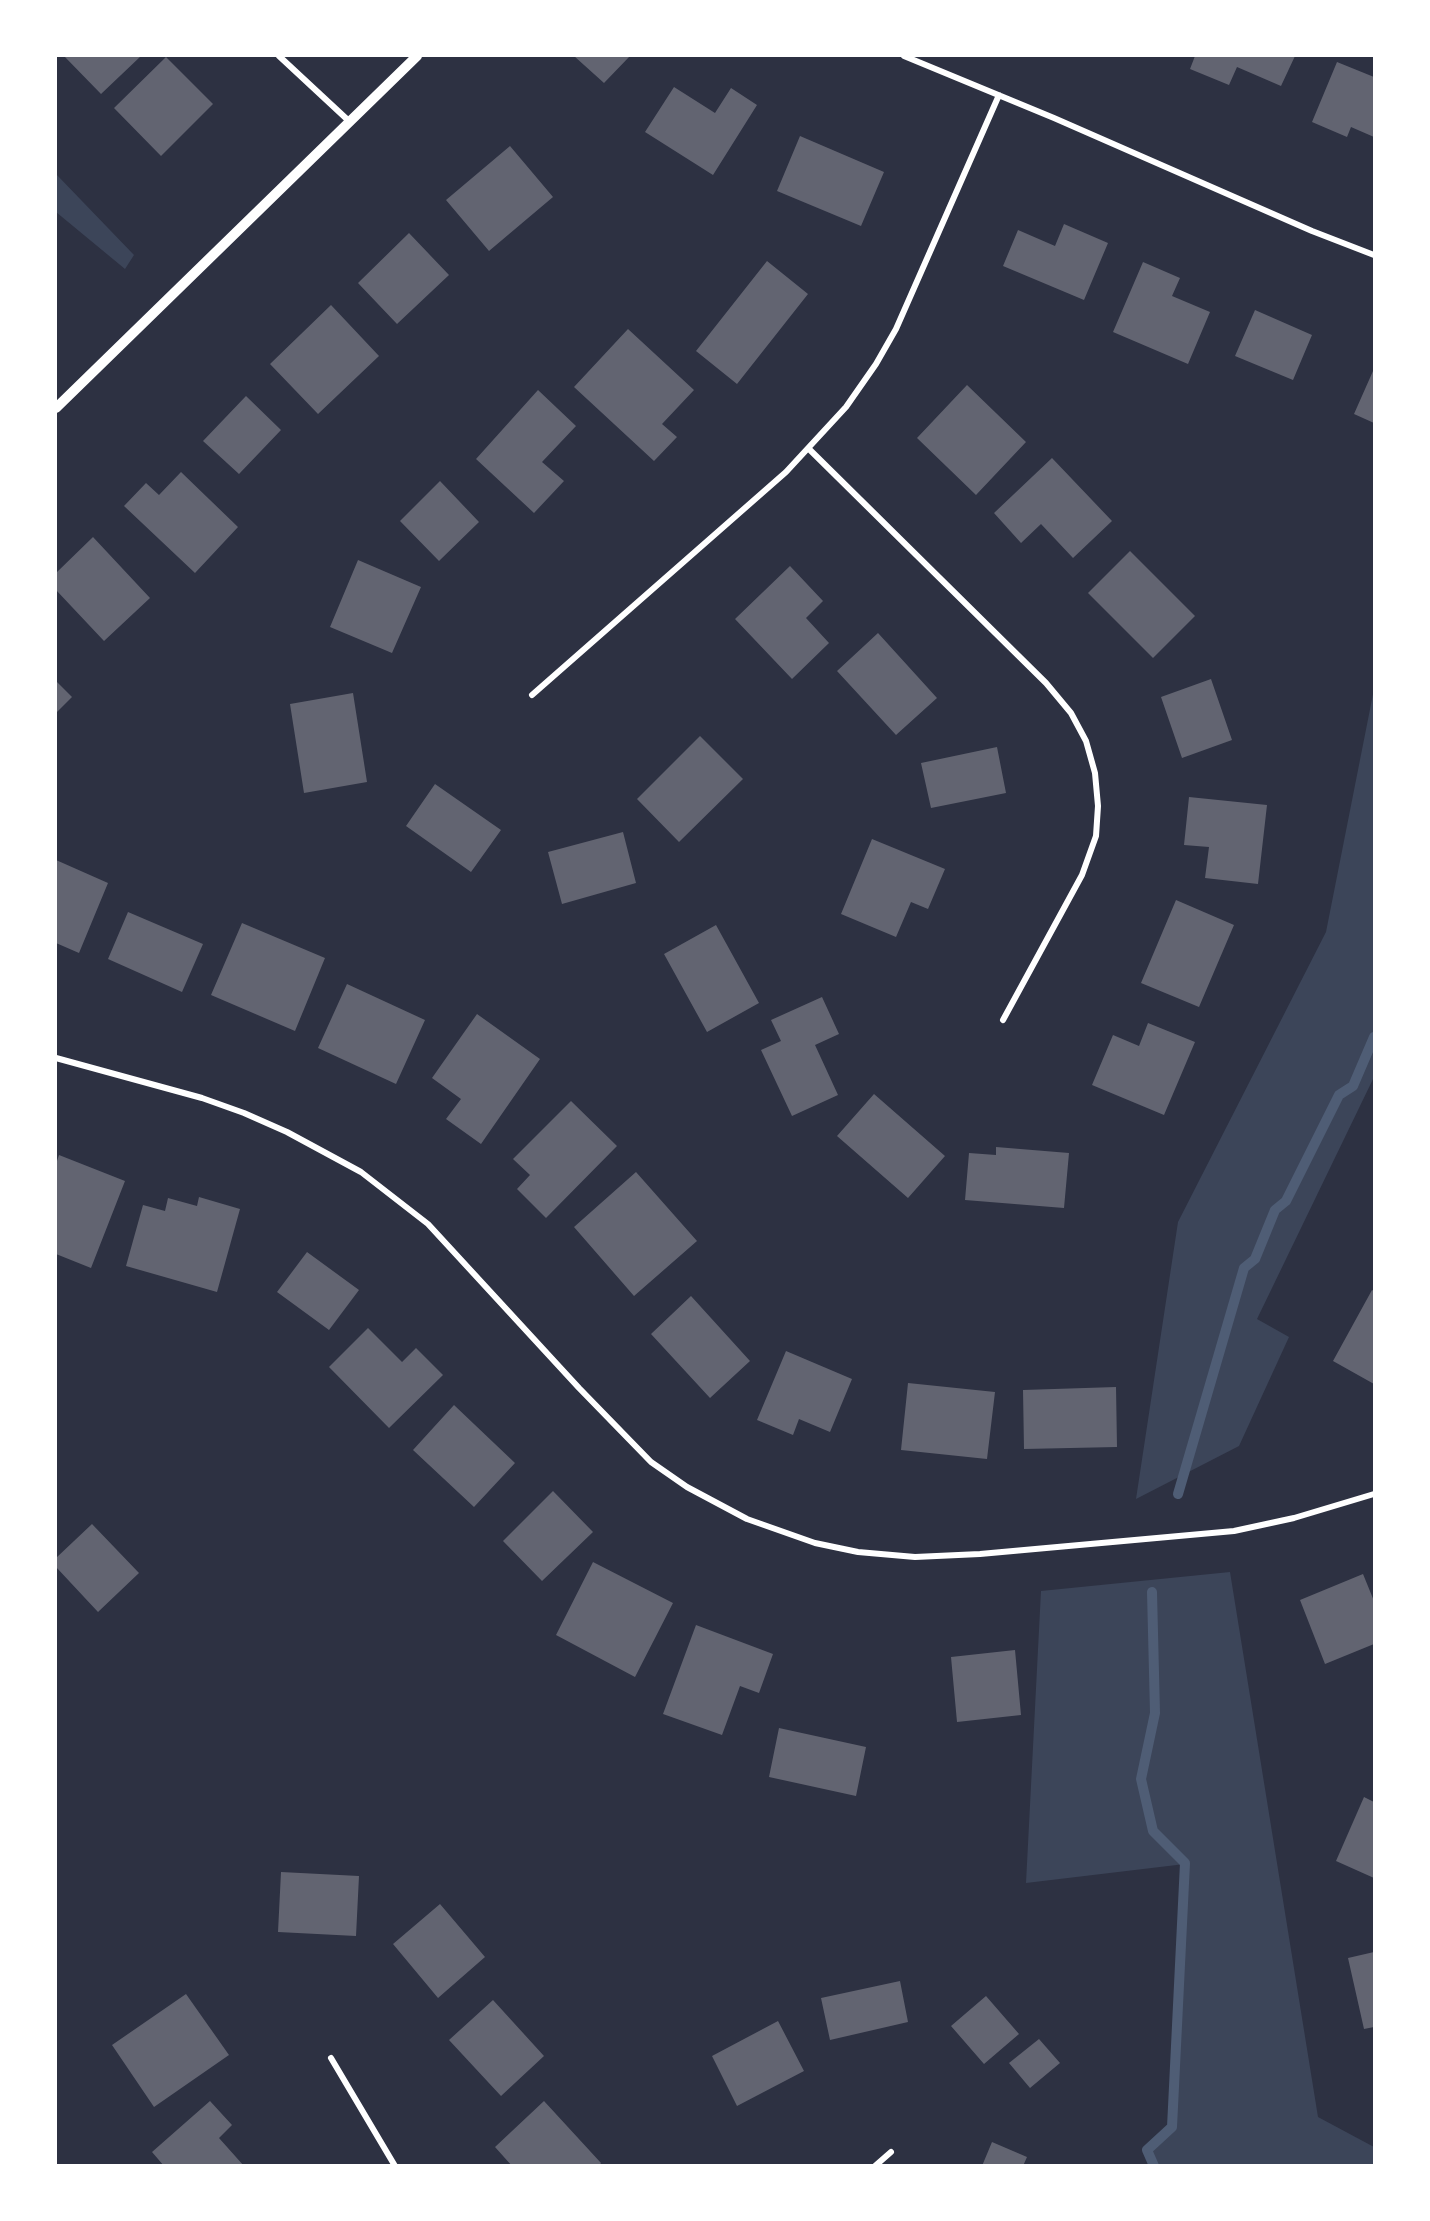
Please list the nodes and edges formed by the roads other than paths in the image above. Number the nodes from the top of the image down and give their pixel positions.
1 (279, 56) edge
2 (417, 56) edge
3 (904, 56) edge
4 (999, 95) junction
5 (350, 122) junction
6 (1374, 255) edge
7 (56, 408) edge
8 (809, 449) junction
9 (532, 695) dead end
10 (1003, 1020) dead end
11 (56, 1058) edge
12 (1374, 1494) edge
13 (332, 2058) dead end
14 (891, 2152) dead end
15 (395, 2166) edge
16 (875, 2166) edge

1 - 5 street
2 - 5 street
3 - 4 street
4 - 6 street
4 - 8 street
5 - 7 street
8 - 9 street
8 - 10 street
11 - 12 street
13 - 15 street
14 - 16 street

